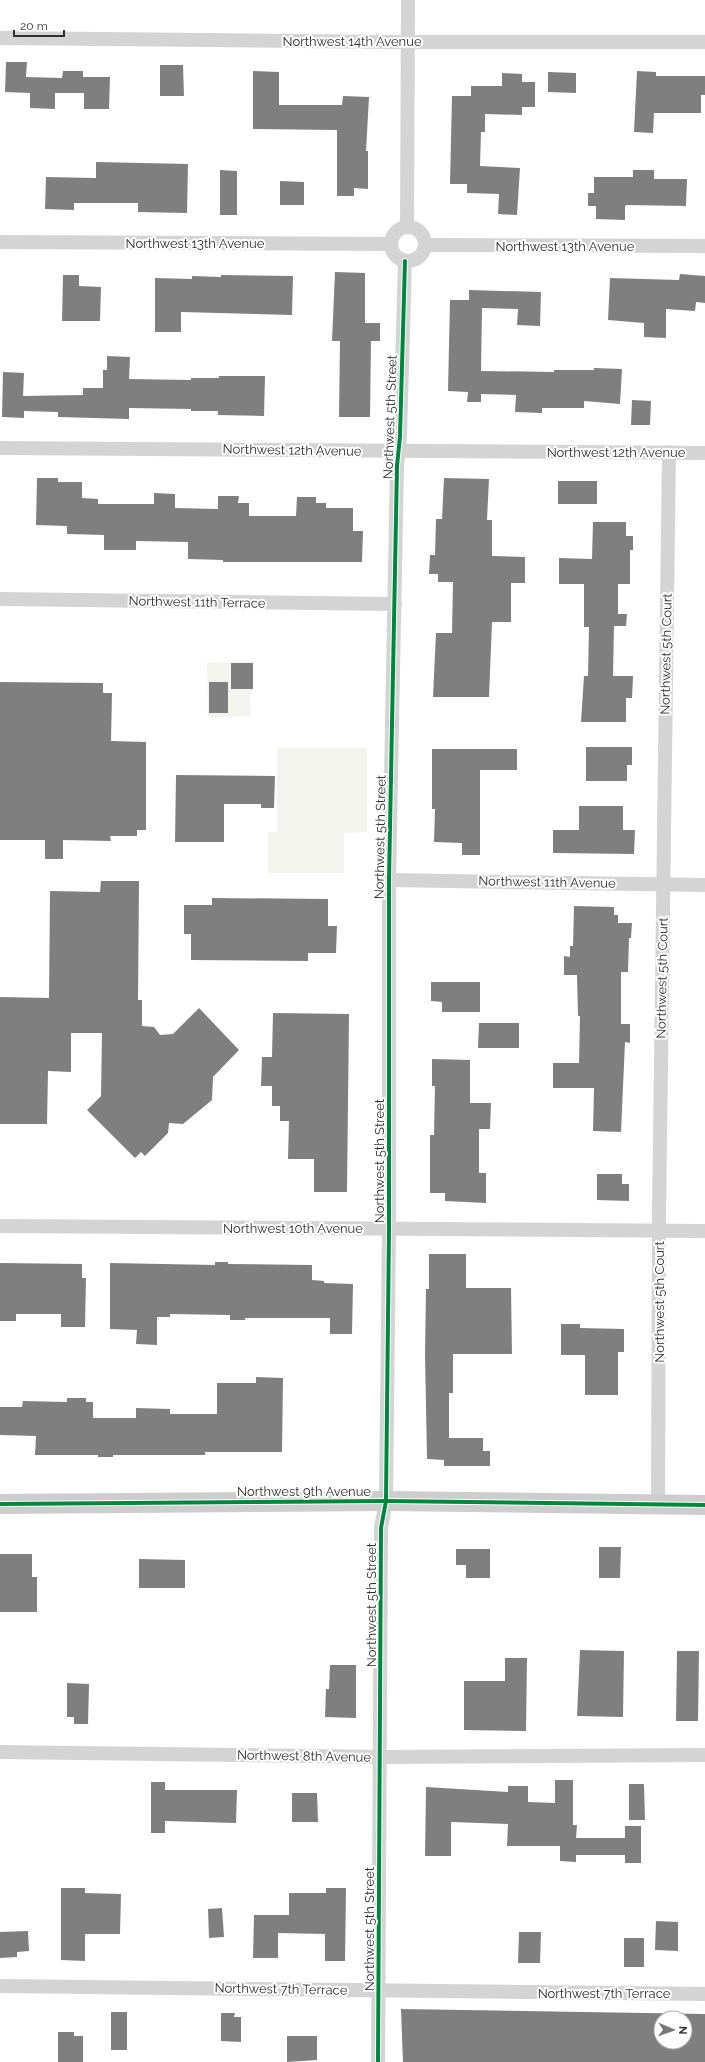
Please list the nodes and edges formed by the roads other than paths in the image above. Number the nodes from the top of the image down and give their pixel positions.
1 (408, 0) edge
2 (0, 38) edge
3 (408, 42) junction
4 (705, 42) edge
5 (407, 227) junction
6 (0, 242) edge
7 (391, 244) junction
8 (425, 245) junction
9 (705, 246) edge
10 (405, 261) junction
11 (0, 448) edge
12 (398, 451) junction
13 (669, 452) junction
14 (705, 453) edge
15 (0, 599) edge
16 (395, 604) junction
17 (389, 880) junction
18 (663, 884) junction
19 (705, 885) edge
20 (0, 1226) edge
21 (389, 1228) junction
22 (659, 1231) junction
23 (705, 1231) edge
24 (386, 1501) junction
25 (658, 1503) junction
26 (0, 1504) edge
27 (705, 1505) edge
28 (0, 1752) edge
29 (705, 1755) edge
30 (380, 1757) junction
31 (0, 1986) edge
32 (379, 1991) junction
33 (705, 1994) edge
34 (378, 2062) edge

1 - 3 street
2 - 3 street, Northwest 14th Avenue
3 - 4 street, Northwest 14th Avenue
3 - 5 street
5 - 7 street
5 - 8 street
6 - 7 street, Northwest 13th Avenue
7 - 10 street
8 - 9 street, Northwest 13th Avenue
8 - 10 street
10 - 12 street, Northwest 5th Street
11 - 12 street, Northwest 12th Avenue
12 - 13 street, Northwest 12th Avenue
12 - 16 street, Northwest 5th Street
13 - 14 street, Northwest 12th Avenue
13 - 18 street, Northwest 5th Court
15 - 16 street, Northwest 11th Terrace
16 - 17 street, Northwest 5th Street
17 - 18 street, Northwest 11th Avenue
17 - 21 street, Northwest 5th Street
18 - 19 street, Northwest 11th Avenue
18 - 22 street, Northwest 5th Court
20 - 21 street, Northwest 10th Avenue
21 - 22 street, Northwest 10th Avenue
21 - 24 street, Northwest 5th Street
22 - 23 street, Northwest 10th Avenue
22 - 25 street, Northwest 5th Court
24 - 25 main road, Northwest 9th Avenue
24 - 26 main road, Northwest 9th Avenue
24 - 30 street, Northwest 5th Street
25 - 27 main road, Northwest 9th Avenue
28 - 30 street, Northwest 8th Avenue
29 - 30 street, Northwest 8th Avenue
30 - 32 street, Northwest 5th Street
31 - 32 street, Northwest 7th Terrace
32 - 33 street, Northwest 7th Terrace
32 - 34 street, Northwest 5th Street

